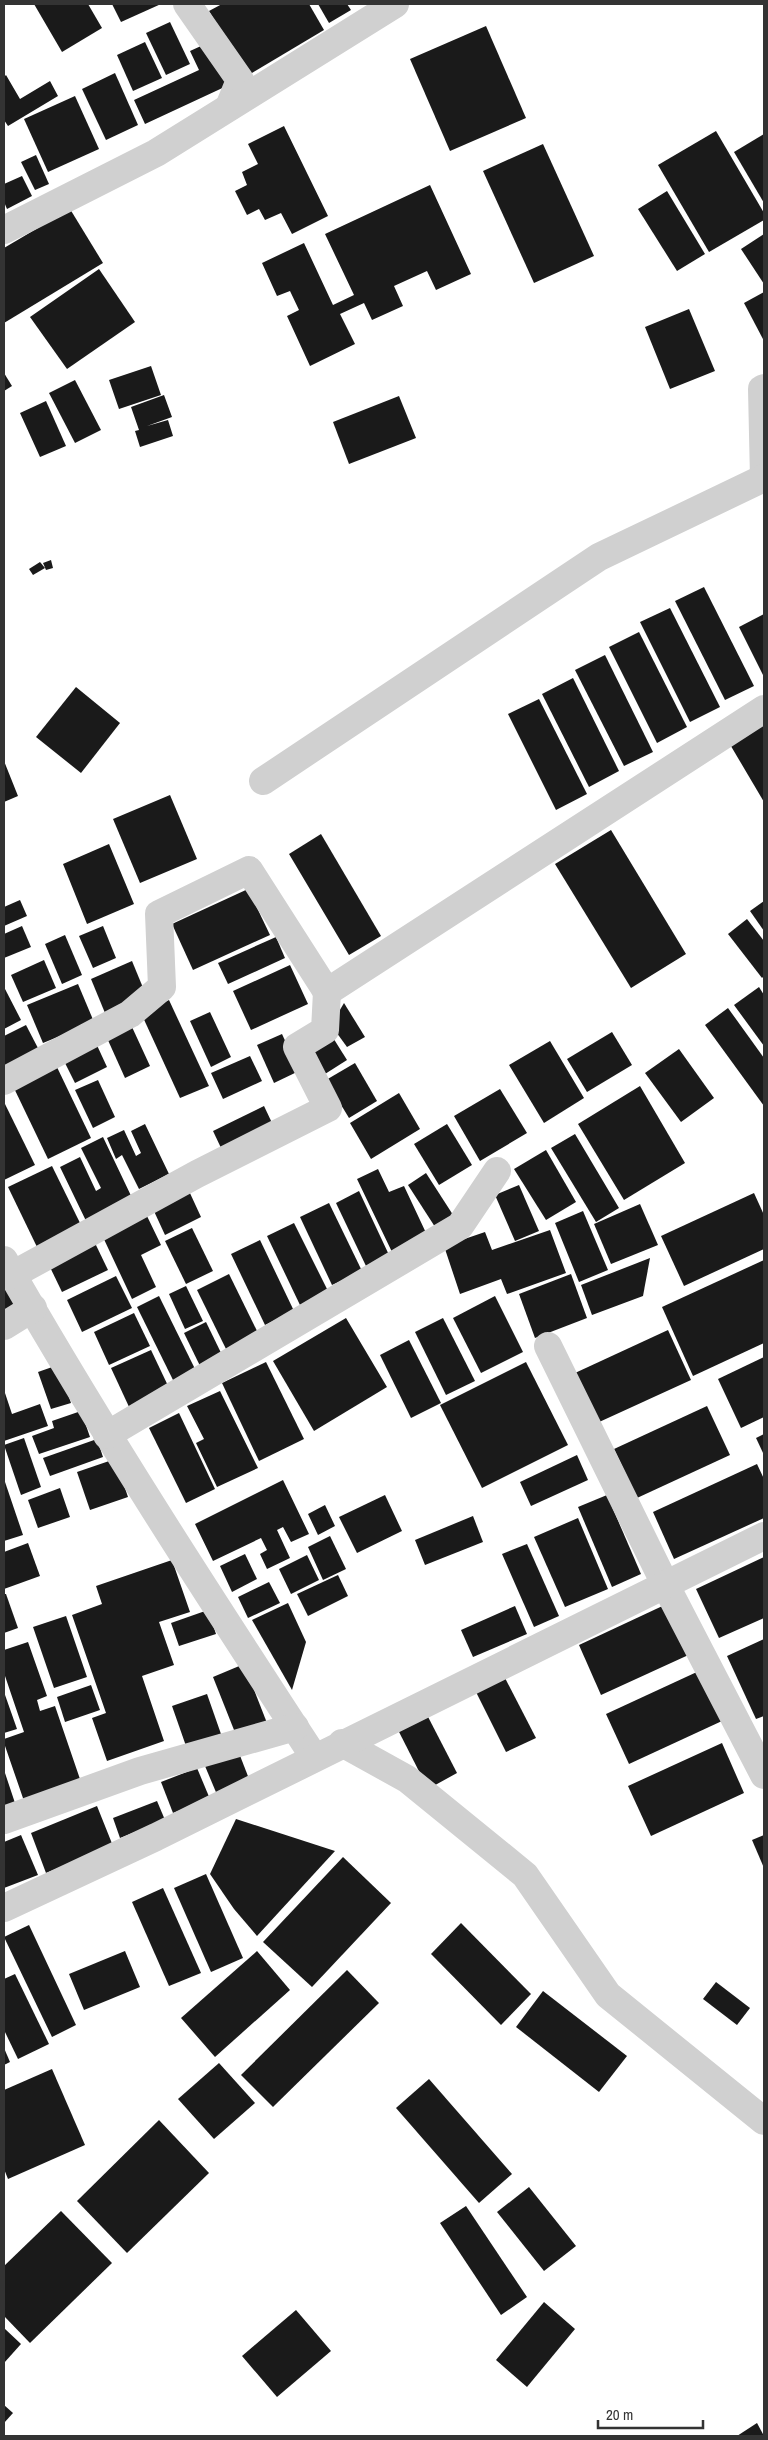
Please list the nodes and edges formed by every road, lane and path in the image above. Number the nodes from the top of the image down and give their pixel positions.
1 (187, 4) edge
2 (395, 4) edge
3 (229, 107) junction
4 (4, 230) edge
5 (764, 388) edge
6 (764, 478) edge
7 (764, 709) edge
8 (263, 781) dead end
9 (327, 992) junction
10 (4, 1081) edge
11 (497, 1172) dead end
12 (8, 1267) edge
13 (33, 1308) junction
14 (4, 1326) edge
15 (548, 1346) dead end
16 (107, 1435) junction
17 (764, 1536) edge
18 (666, 1586) junction
19 (295, 1727) junction
20 (342, 1743) junction
21 (314, 1757) junction
22 (764, 1775) edge
23 (4, 1820) edge
24 (4, 1908) edge
25 (764, 2121) edge

1 - 3 street
2 - 3 street
3 - 4 street
5 - 6 street
6 - 8 street
7 - 9 street
9 - 10 street
9 - 12 street
11 - 16 street
12 - 13 street
13 - 14 street
13 - 16 street
15 - 18 street
16 - 19 street
17 - 18 street
18 - 20 street
18 - 22 street
19 - 21 street
19 - 23 street
20 - 21 street
20 - 25 street
21 - 24 street

